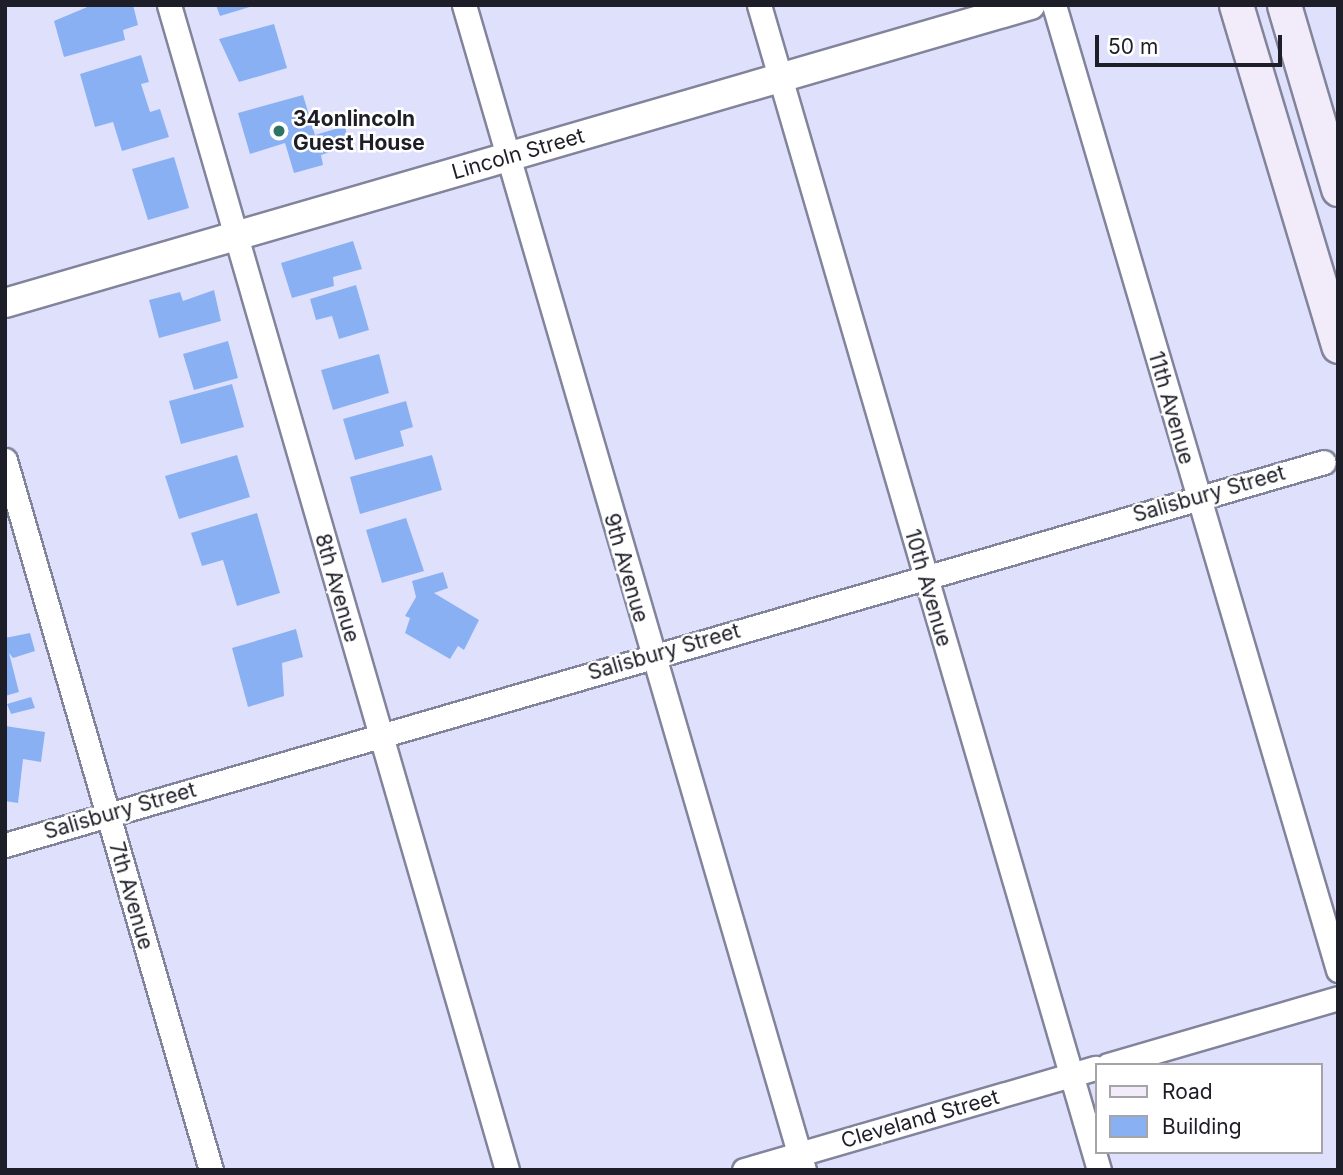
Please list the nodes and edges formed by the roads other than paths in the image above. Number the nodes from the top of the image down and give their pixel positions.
1 (169, 5) edge
2 (464, 5) edge
3 (759, 5) edge
4 (1031, 5) edge
5 (1054, 5) edge
6 (1236, 5) edge
7 (1284, 5) edge
8 (780, 76) junction
9 (510, 157) junction
10 (1338, 189) edge
11 (235, 235) junction
12 (5, 303) edge
13 (1338, 346) edge
14 (5, 460) edge
15 (1324, 461) dead end
16 (1197, 496) junction
17 (925, 576) junction
18 (651, 657) junction
19 (380, 735) junction
20 (108, 815) junction
21 (5, 845) edge
22 (1338, 970) edge
23 (1338, 998) edge
24 (1115, 1063) edge
25 (1094, 1069) edge
26 (1071, 1075) junction
27 (1094, 1153) edge
28 (802, 1161) edge
29 (211, 1170) edge
30 (507, 1170) edge
31 (744, 1170) edge

1 - 11 street, 8th Avenue
2 - 9 street, 9th Avenue
3 - 8 street, 10th Avenue
4 - 8 street, Lincoln Street
5 - 16 street, 11th Avenue
6 - 13 main road
7 - 10 main road
8 - 9 street, Lincoln Street
8 - 17 street, 10th Avenue
9 - 11 street, Lincoln Street
9 - 18 street, 9th Avenue
11 - 12 street, Lincoln Street
11 - 19 street, 8th Avenue
14 - 20 street, 7th Avenue
15 - 16 street, Salisbury Street
16 - 17 street, Salisbury Street
16 - 22 street, 11th Avenue
17 - 18 street, Salisbury Street
17 - 26 street, 10th Avenue
18 - 19 street, Salisbury Street
18 - 28 street, 9th Avenue
19 - 20 street, Salisbury Street
19 - 30 street, 8th Avenue
20 - 21 street, Salisbury Street
20 - 29 street, 7th Avenue
23 - 24 street
25 - 26 street, Cleveland Street
26 - 27 street, 10th Avenue
26 - 28 street, Cleveland Street
28 - 31 street, Cleveland Street

